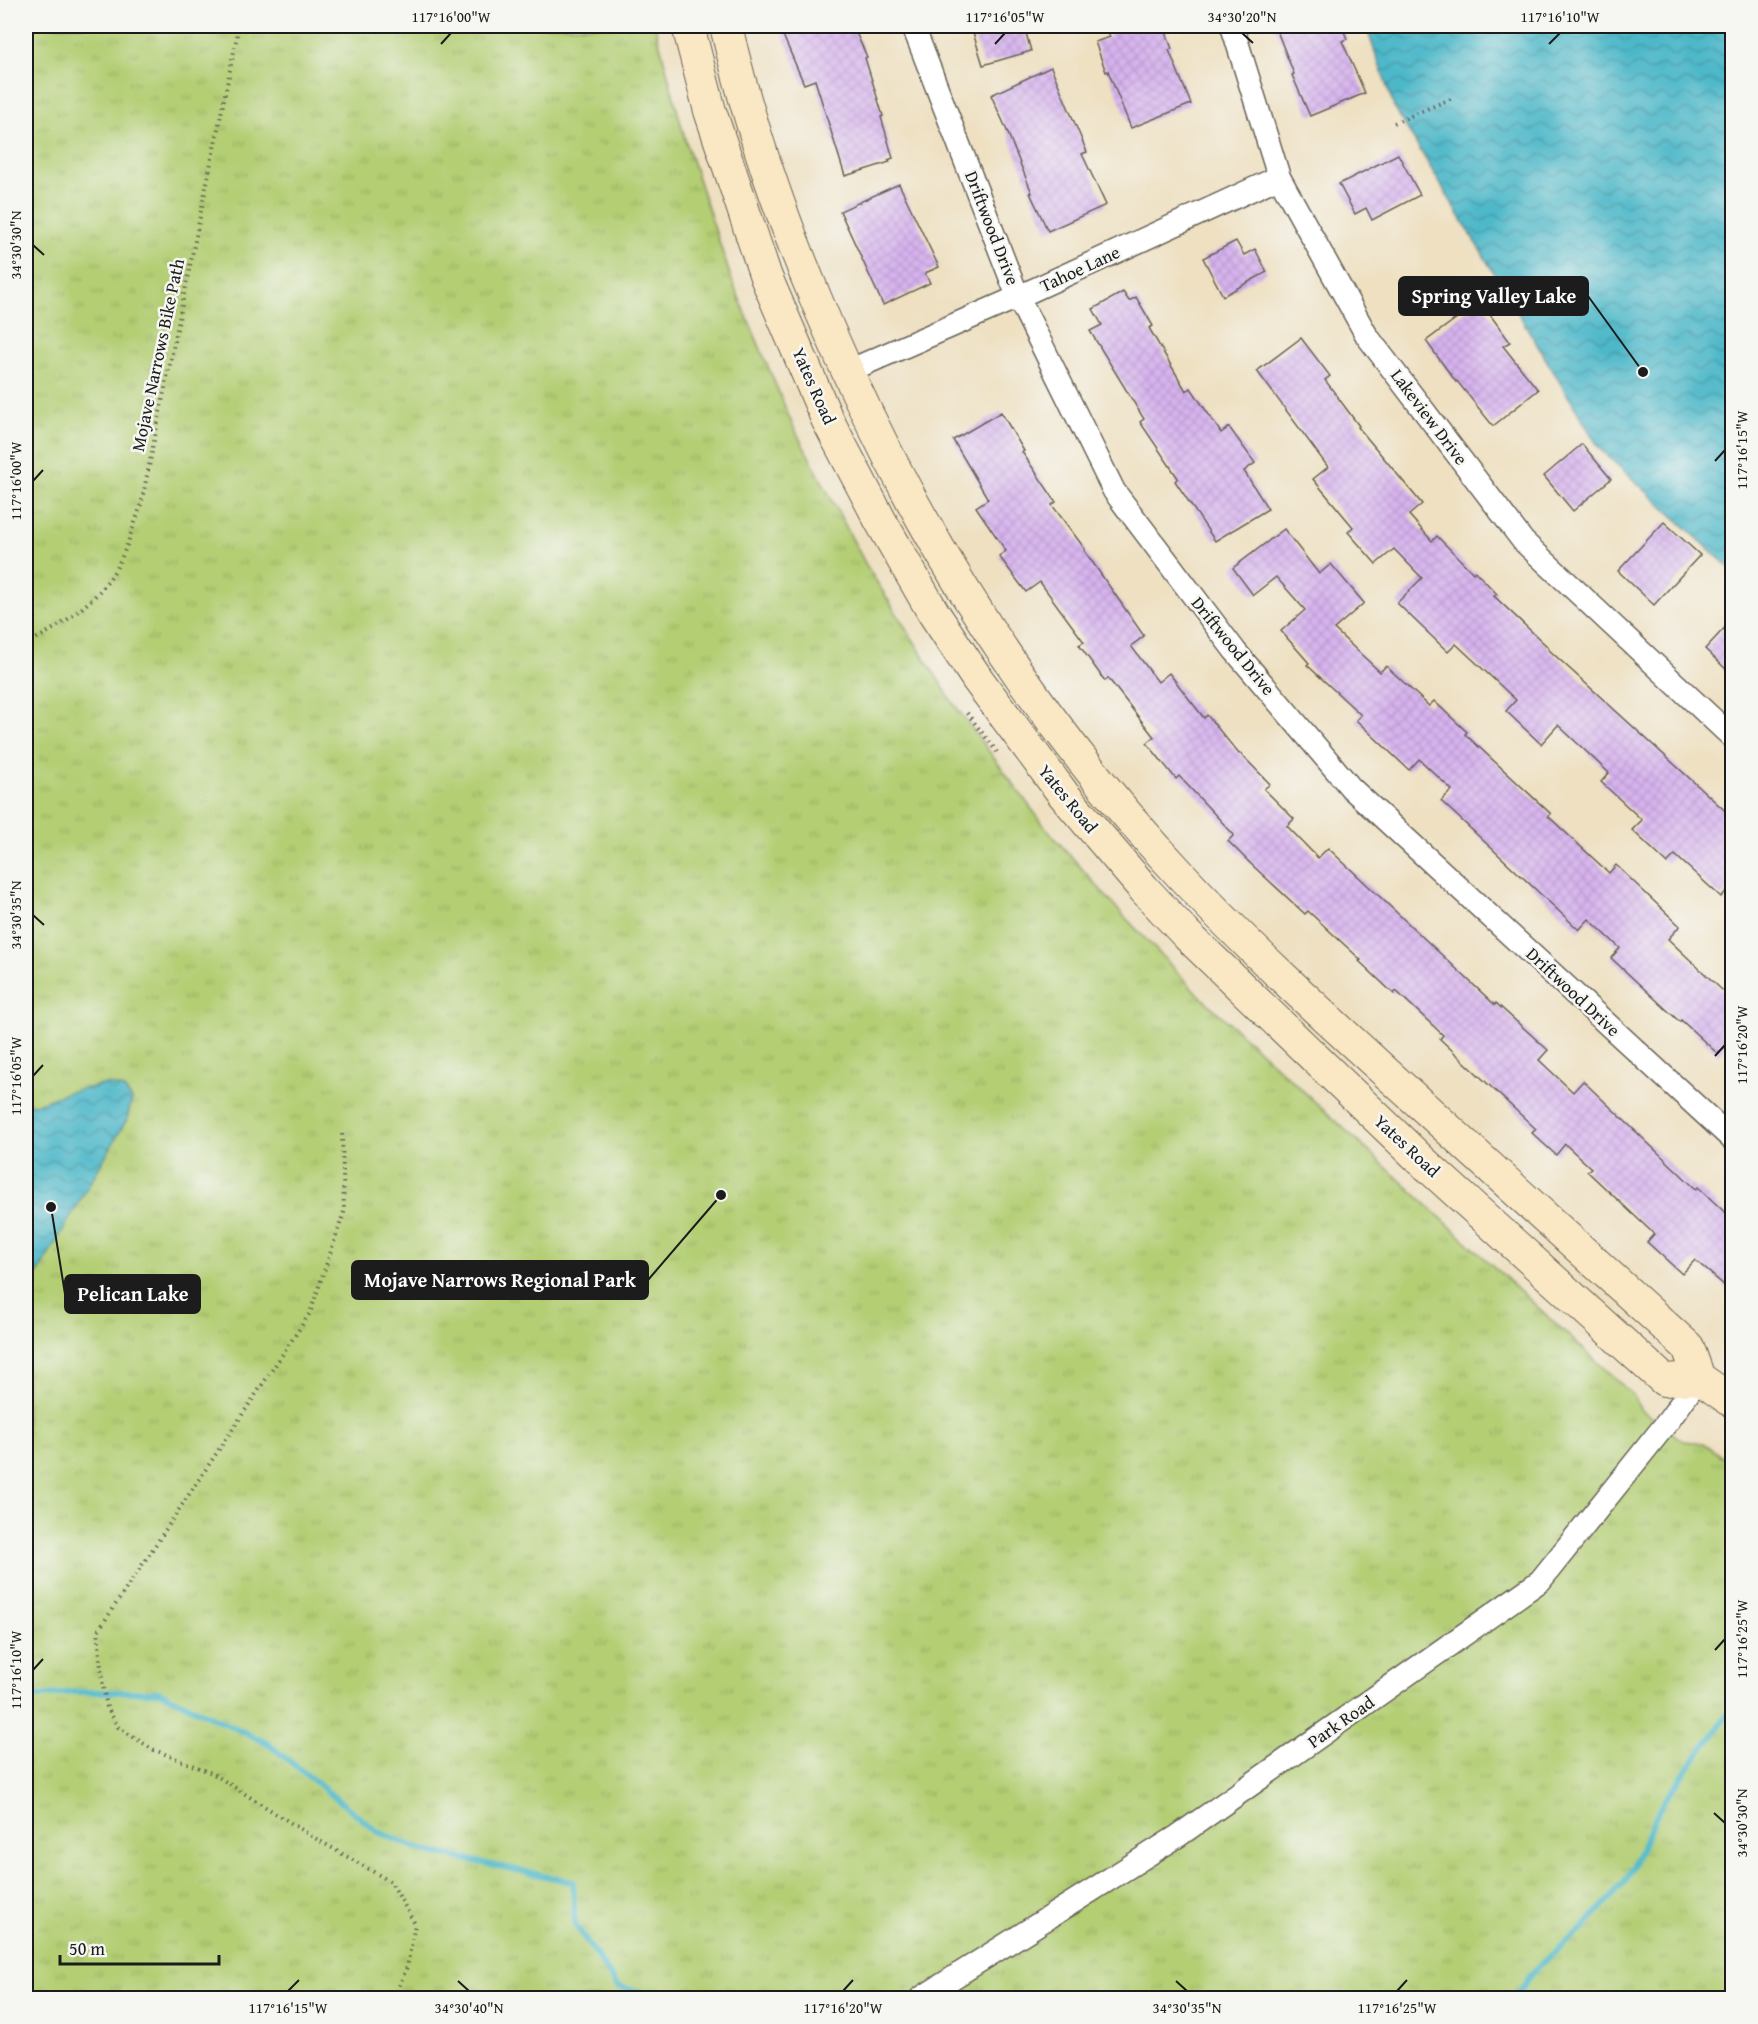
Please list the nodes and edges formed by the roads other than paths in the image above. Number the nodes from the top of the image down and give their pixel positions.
1 (688, 26) edge
2 (726, 26) edge
3 (913, 26) edge
4 (1232, 26) edge
5 (1279, 177) junction
6 (1018, 297) junction
7 (846, 372) junction
8 (1732, 738) edge
9 (1732, 1139) edge
10 (1699, 1378) junction
11 (1732, 1401) edge
12 (921, 1998) edge

1 - 10 main road, Yates Road
2 - 7 main road, Yates Road
3 - 6 street, Driftwood Drive
4 - 5 street, Lakeview Drive
5 - 6 street, Tahoe Lane
5 - 8 street, Lakeview Drive
6 - 7 street, Tahoe Lane
6 - 9 street, Driftwood Drive
7 - 10 main road, Yates Road
10 - 11 main road
10 - 12 street, Park Road

